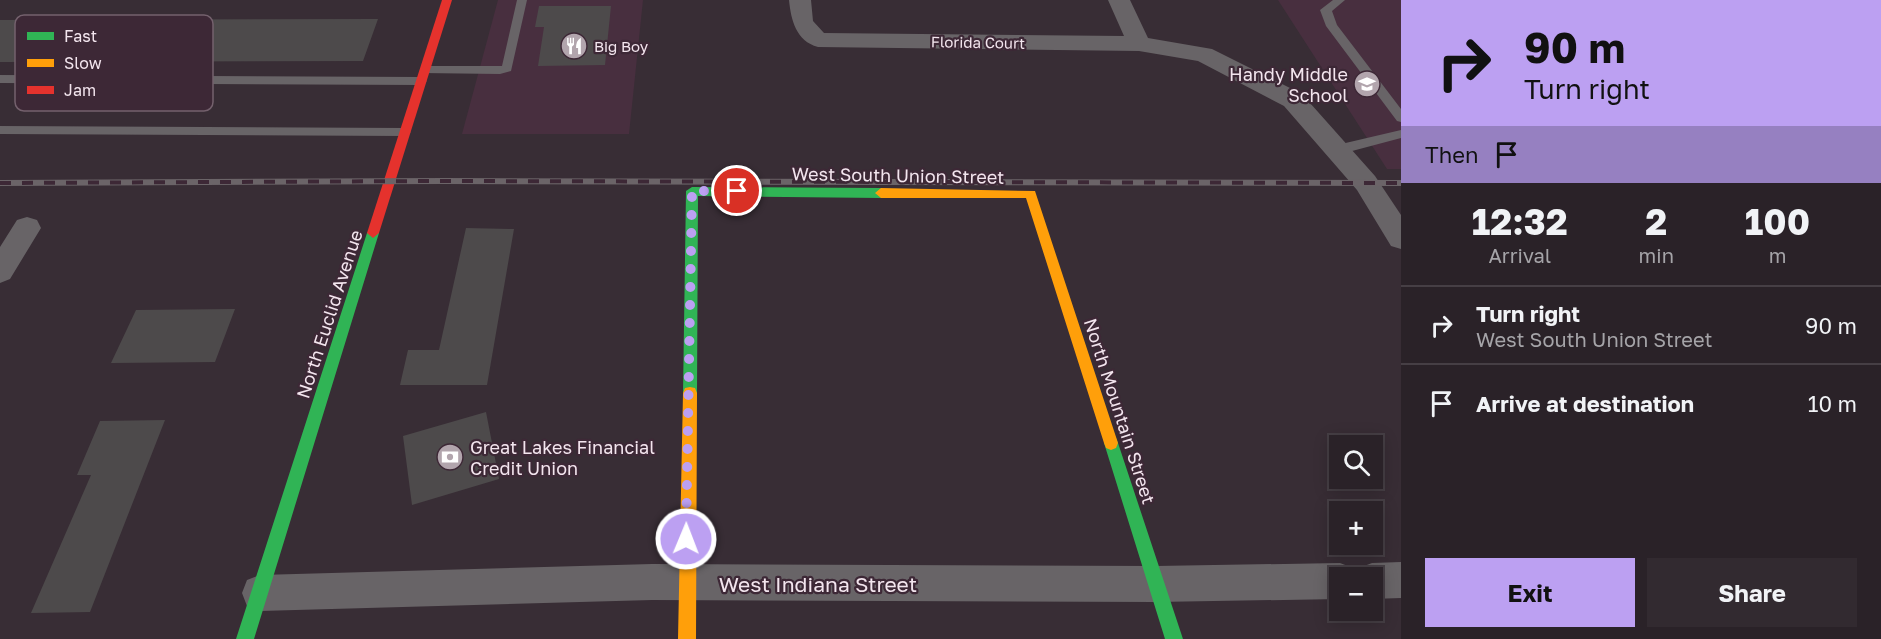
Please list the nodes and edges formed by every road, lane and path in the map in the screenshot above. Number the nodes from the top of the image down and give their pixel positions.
1 (447, 0) edge
2 (522, 0) edge
3 (800, 0) edge
4 (1119, 0) edge
5 (1340, 0) edge
6 (1139, 44) junction
7 (423, 76) junction
8 (213, 77) edge
9 (0, 79) edge
10 (15, 79) edge
11 (1401, 118) edge
12 (0, 130) edge
13 (405, 132) junction
14 (1401, 134) edge
15 (1337, 150) junction
16 (1031, 194) joint
17 (27, 228) dead end
18 (1401, 238) edge
19 (0, 271) edge
20 (1401, 580) edge
21 (1329, 581) edge
22 (1383, 581) edge
23 (687, 584) junction
24 (1156, 584) junction
25 (260, 593) junction
26 (245, 639) edge
27 (687, 639) edge
28 (1174, 639) edge

1 - 7 street, North Euclid Avenue
2 - 7 lane
3 - 6 street, Florida Court
4 - 6 street
5 - 11 lane
6 - 15 street, Florida Court
7 - 8 lane
7 - 13 street, North Euclid Avenue
9 - 10 lane
12 - 13 lane
13 - 25 street, North Euclid Avenue
14 - 15 lane
15 - 18 street, Florida Court
16 - 23 street, West South Union Street
16 - 24 street, North Mountain Street
17 - 19 street
20 - 22 street
21 - 24 street, West Indiana Street
23 - 24 street, West Indiana Street
23 - 25 street, West Indiana Street
23 - 27 street
24 - 28 street, North Mountain Street
25 - 26 street, North Euclid Avenue

